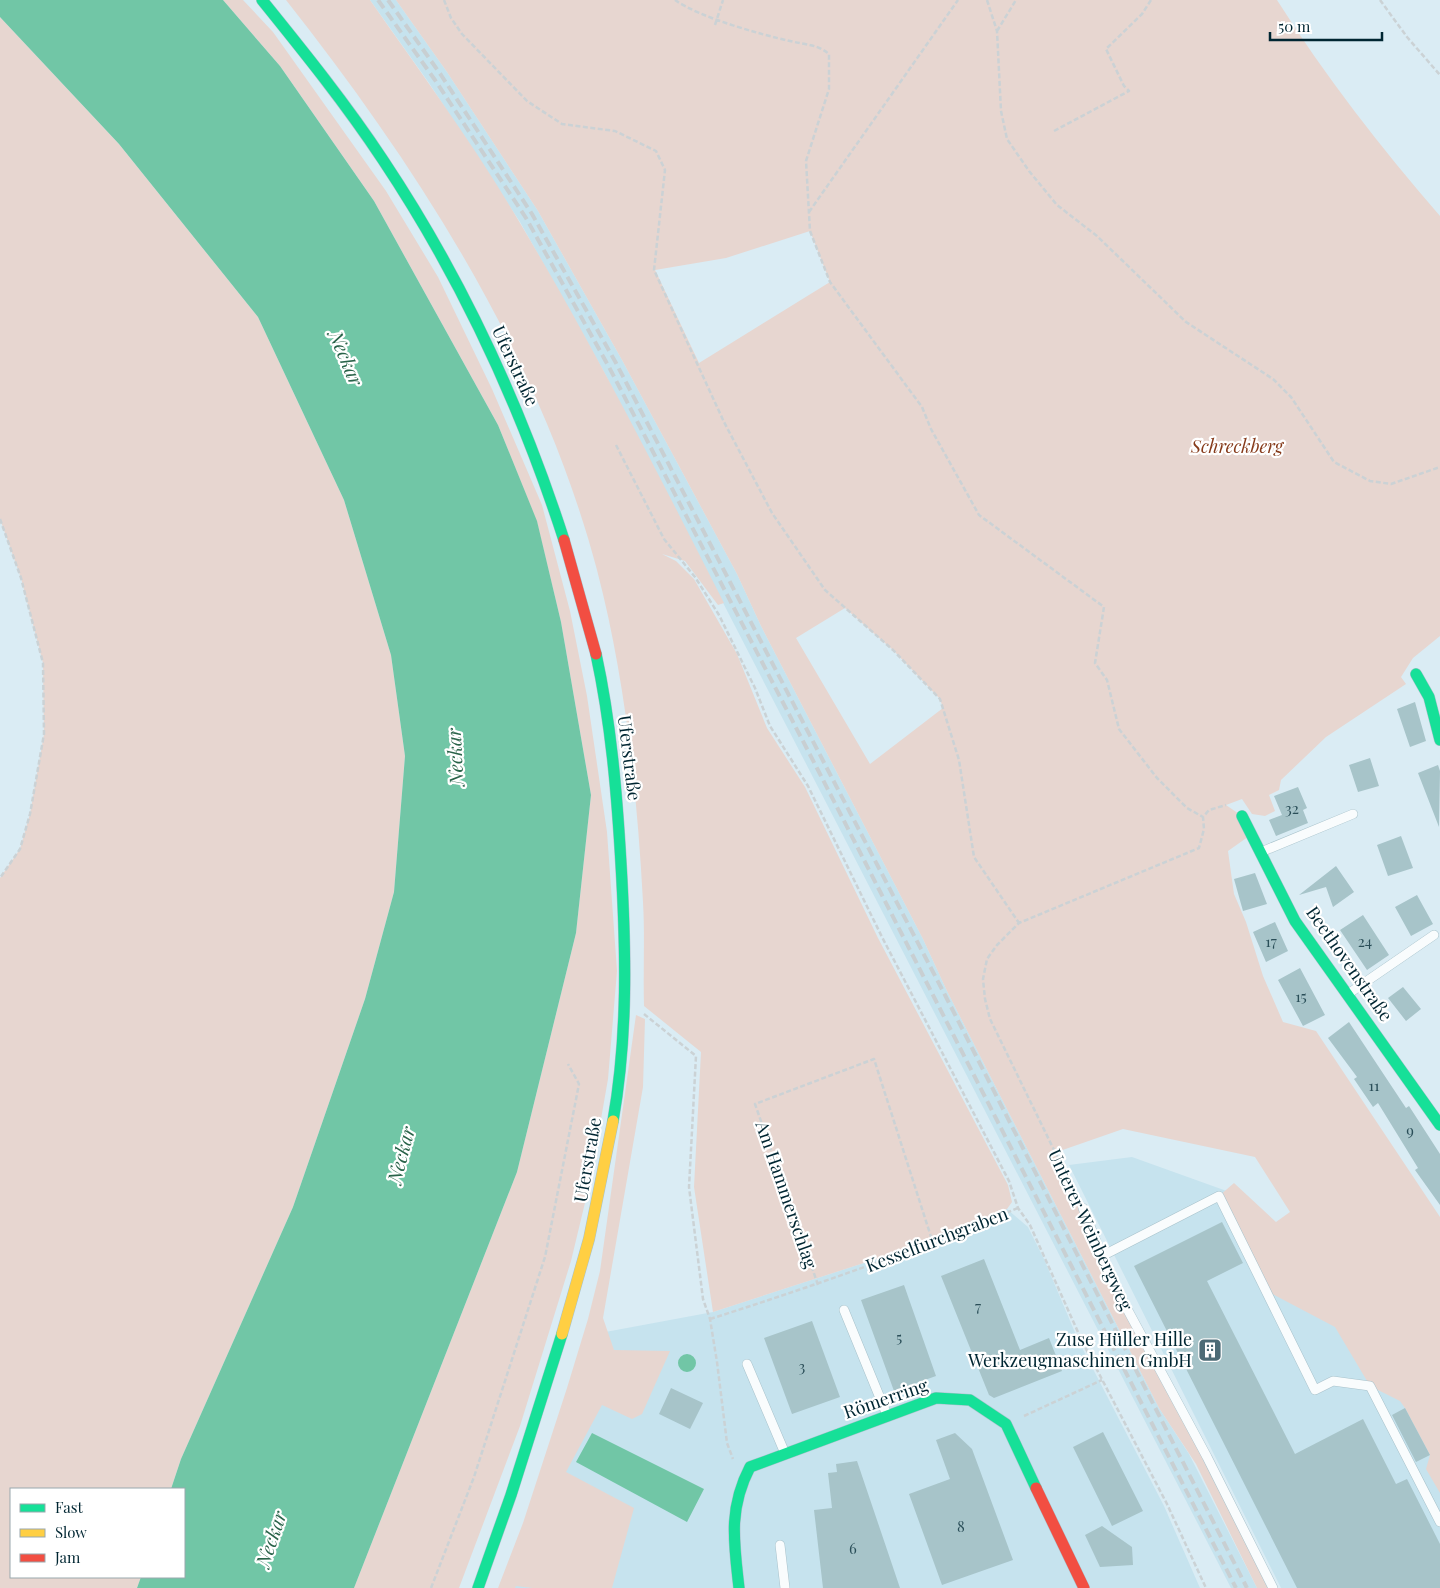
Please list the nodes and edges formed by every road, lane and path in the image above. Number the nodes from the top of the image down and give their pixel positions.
1 (262, 0) edge
2 (444, 0) edge
3 (675, 0) edge
4 (723, 0) edge
5 (958, 0) edge
6 (987, 0) edge
7 (1016, 0) edge
8 (1151, 0) edge
9 (1380, 0) edge
10 (718, 19) junction
11 (715, 25) dead end
12 (997, 31) junction
13 (1440, 75) edge
14 (1054, 131) dead end
15 (809, 213) junction
16 (616, 445) dead end
17 (1440, 467) edge
18 (0, 519) edge
19 (1416, 674) dead end
20 (1440, 740) edge
21 (1353, 814) dead end
22 (1242, 816) joint
23 (1203, 817) junction
24 (1261, 852) junction
25 (0, 878) edge
26 (1019, 923) junction
27 (1434, 935) dead end
28 (1348, 994) junction
29 (638, 1010) dead end
30 (568, 1064) dead end
31 (1440, 1125) edge
32 (1018, 1208) junction
33 (1083, 1208) joint
34 (933, 1243) junction
35 (1102, 1256) junction
36 (818, 1285) junction
37 (844, 1310) dead end
38 (710, 1319) junction
39 (747, 1364) dead end
40 (1102, 1380) junction
41 (887, 1416) junction
42 (1006, 1424) junction
43 (785, 1454) junction
44 (744, 1477) junction
45 (1440, 1522) edge
46 (780, 1545) dead end
47 (431, 1588) edge
48 (478, 1588) edge
49 (739, 1588) edge
50 (785, 1588) edge
51 (1084, 1588) edge
52 (1206, 1588) edge
53 (1273, 1588) edge

1 - 48 main road, Uferstraße
2 - 26 path
3 - 10 path
4 - 10 path
5 - 15 path
6 - 12 path
7 - 12 path
8 - 14 path
9 - 13 path
10 - 11 path
10 - 15 path
12 - 17 path
15 - 23 path
16 - 32 path
18 - 25 path
19 - 20 main road
21 - 24 lane
22 - 23 path
22 - 24 main road, Beethovenstraße
23 - 26 path
24 - 28 main road, Beethovenstraße
26 - 33 path, Unterer Weinbergweg
27 - 28 lane
28 - 31 main road, Beethovenstraße
29 - 38 path
30 - 47 path
32 - 34 path, Kesselfurchgraben
32 - 40 path, Kesselfurchgraben
33 - 35 lane, Unterer Weinbergweg
34 - 36 path, Kesselfurchgraben
34 - 36 path, Am Hammerschlag
35 - 45 lane
35 - 53 lane, Unterer Weinbergweg
36 - 38 path, Kesselfurchgraben
37 - 41 lane
38 - 44 path
39 - 43 lane
40 - 42 path
40 - 52 path, Kesselfurchgraben
41 - 42 main road, Römerring
41 - 43 main road, Römerring
42 - 51 main road
43 - 44 main road, Römerring
44 - 49 main road, Römerring
46 - 50 lane

